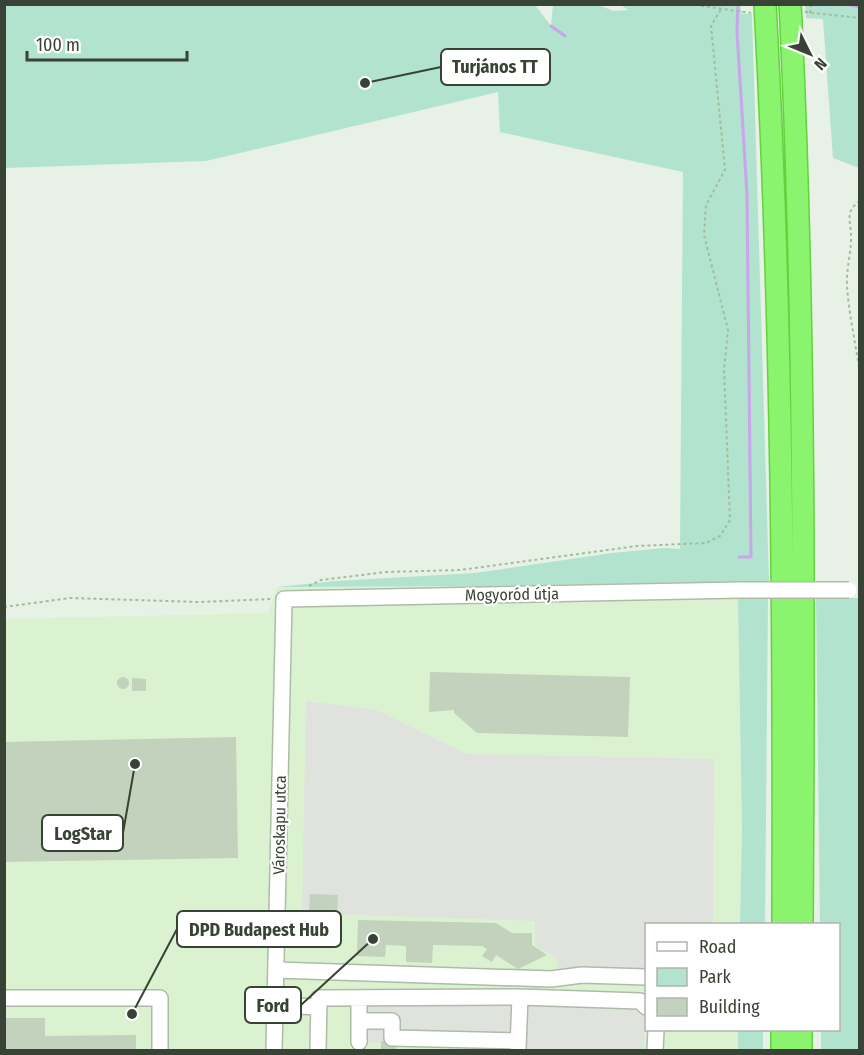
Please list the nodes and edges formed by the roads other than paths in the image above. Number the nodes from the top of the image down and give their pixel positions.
1 (802, 12) edge
2 (760, 14) edge
3 (854, 590) edge
4 (284, 599) joint
5 (783, 923) edge
6 (802, 923) edge
7 (276, 970) junction
8 (645, 977) edge
9 (4, 998) edge
10 (359, 998) junction
11 (520, 998) junction
12 (275, 1005) junction
13 (645, 1006) edge
14 (319, 1007) junction
15 (359, 1021) junction
16 (656, 1031) edge
17 (782, 1031) edge
18 (801, 1031) edge
19 (359, 1042) dead end
20 (518, 1046) edge
21 (160, 1050) edge
22 (274, 1050) edge
23 (318, 1050) edge
24 (655, 1050) edge
25 (782, 1050) edge
26 (801, 1050) edge

1 - 6 highway
2 - 5 highway
3 - 4 street, Mogyoród útja, bridge
4 - 7 street, Városkapu utca
7 - 8 street
7 - 12 street, Városkapu utca
9 - 21 street
10 - 11 street
10 - 14 street
10 - 15 street
11 - 13 street
11 - 20 street
12 - 14 street
12 - 22 street, Városkapu utca
14 - 23 street
15 - 19 street
15 - 20 street
16 - 24 street
17 - 25 highway
18 - 26 highway

